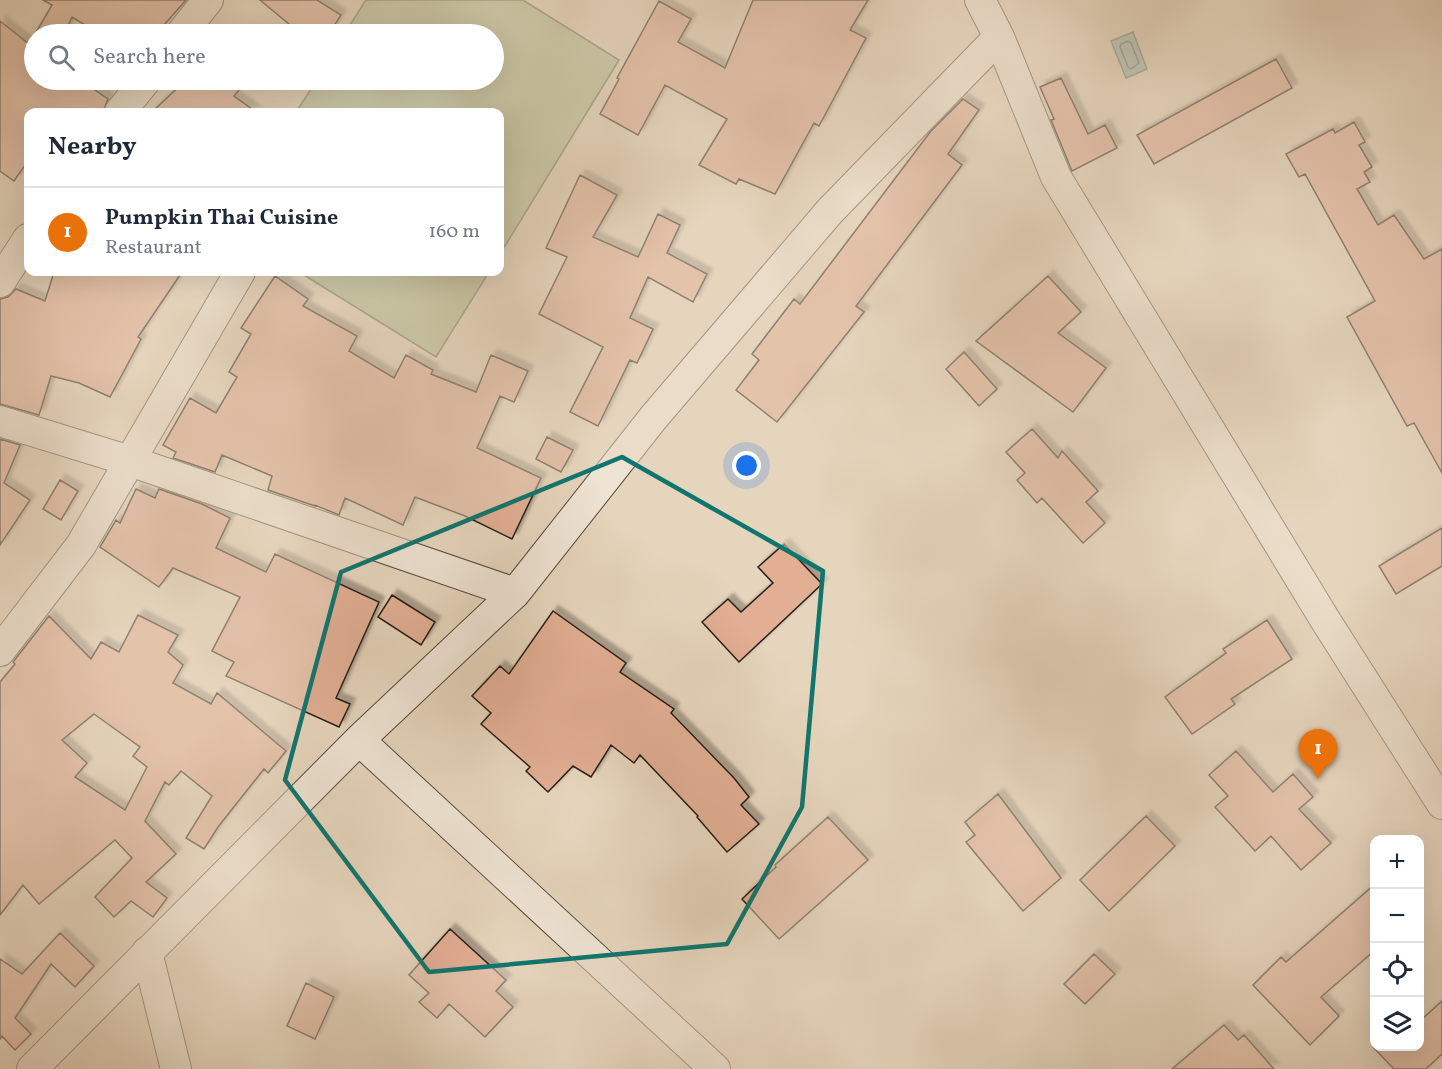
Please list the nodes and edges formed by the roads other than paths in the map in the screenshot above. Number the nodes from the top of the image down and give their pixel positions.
1 (208, 0) edge
2 (981, 0) edge
3 (189, 24) edge
4 (999, 37) junction
5 (138, 90) edge
6 (123, 108) edge
7 (24, 245) edge
8 (238, 276) edge
9 (0, 282) edge
10 (0, 421) edge
11 (130, 460) junction
12 (515, 593) junction
13 (0, 651) edge
14 (359, 740) junction
15 (1442, 804) edge
16 (147, 952) junction
17 (32, 1069) edge
18 (176, 1069) edge
19 (715, 1069) edge

1 - 3 street
2 - 4 street
4 - 12 street
4 - 15 street
5 - 6 street
7 - 9 street
8 - 11 street
10 - 11 street
11 - 12 street
11 - 13 street
12 - 14 street
14 - 16 street
14 - 19 street
16 - 17 street
16 - 18 street

